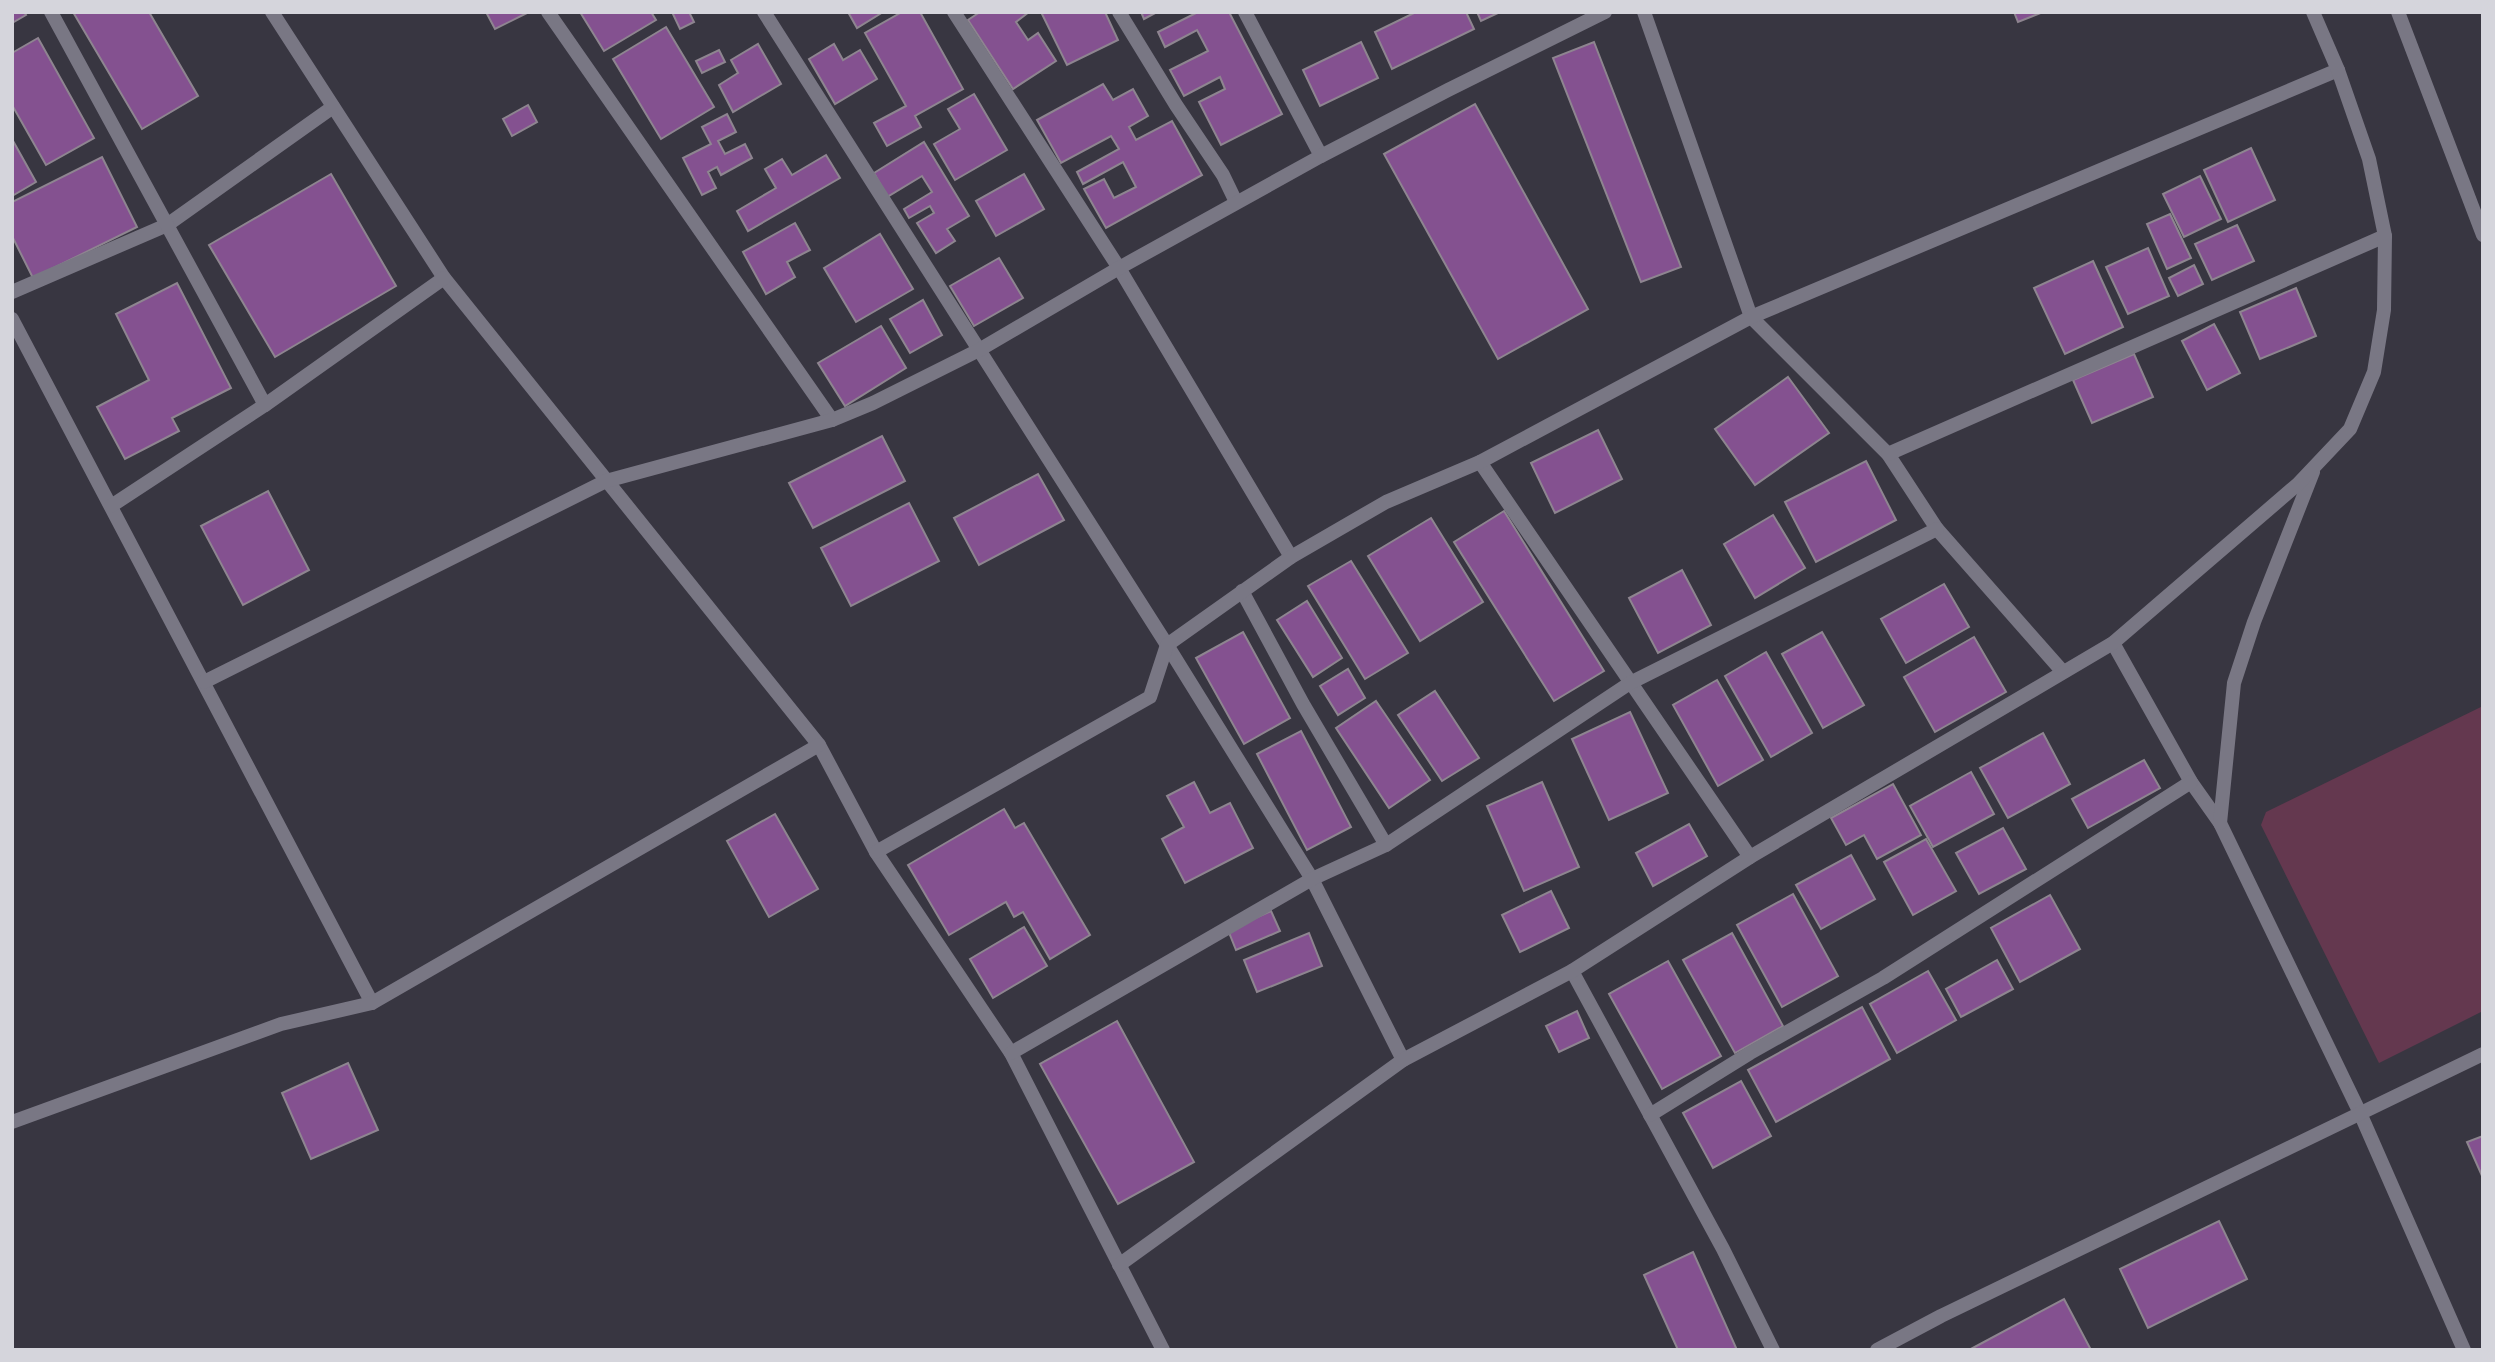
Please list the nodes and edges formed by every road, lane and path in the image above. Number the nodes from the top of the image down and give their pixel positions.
1 (51, 12) edge
2 (272, 12) edge
3 (548, 12) edge
4 (764, 12) edge
5 (954, 12) edge
6 (1119, 12) edge
7 (1245, 12) edge
8 (1605, 12) edge
9 (1644, 12) edge
10 (2313, 12) edge
11 (2398, 12) edge
12 (2338, 70) junction
13 (333, 107) junction
14 (1321, 156) junction
15 (1236, 202) junction
16 (167, 225) junction
17 (2483, 235) edge
18 (2385, 236) junction
19 (1119, 268) junction
20 (444, 278) junction
21 (12, 292) edge
22 (1751, 317) junction
23 (12, 319) edge
24 (979, 349) junction
25 (265, 405) junction
26 (832, 420) junction
27 (1888, 454) junction
28 (1480, 462) junction
29 (2315, 466) junction
30 (606, 481) junction
31 (111, 506) junction
32 (1937, 528) junction
33 (1291, 557) junction
34 (1242, 591) junction
35 (2113, 643) junction
36 (1167, 645) junction
37 (2063, 672) junction
38 (204, 682) junction
39 (1630, 683) junction
40 (819, 745) junction
41 (2190, 782) junction
42 (2220, 823) junction
43 (1386, 845) junction
44 (876, 852) junction
45 (1750, 857) junction
46 (1312, 879) junction
47 (1572, 971) junction
48 (372, 1003) junction
49 (1011, 1053) junction
50 (2483, 1054) edge
51 (1403, 1059) junction
52 (2360, 1113) junction
53 (1650, 1115) junction
54 (12, 1122) edge
55 (1119, 1265) junction
56 (1163, 1350) edge
57 (1773, 1350) edge
58 (1877, 1350) edge
59 (2464, 1350) edge

1 - 16 street
2 - 13 street
3 - 26 street
4 - 24 street
5 - 19 street
6 - 15 street
7 - 14 street
8 - 14 street
9 - 22 street
10 - 12 street
11 - 17 street
12 - 18 street
12 - 22 street
13 - 16 street
13 - 20 street
14 - 15 street
15 - 19 street
16 - 21 street
16 - 25 street
18 - 27 street
18 - 29 street
19 - 24 street
19 - 33 street
20 - 25 street
20 - 30 street
22 - 27 street
22 - 28 street
23 - 31 street
24 - 26 street
24 - 36 street
25 - 31 street
26 - 30 street
27 - 32 street
28 - 33 street
28 - 39 street
29 - 35 street
29 - 42 street
30 - 38 street
30 - 40 street
31 - 38 street
32 - 37 street
32 - 39 street
33 - 34 street
34 - 36 street
34 - 43 street
35 - 37 street
35 - 41 street
36 - 44 street
36 - 46 street
37 - 45 street
38 - 48 street
39 - 43 street
39 - 45 street
40 - 44 street
40 - 48 street
41 - 42 street
41 - 53 street
42 - 52 street
43 - 46 street
44 - 49 street
45 - 47 street
46 - 49 street
46 - 51 street
47 - 51 street
47 - 53 street
48 - 54 street
49 - 55 street
50 - 52 street
51 - 55 street
52 - 58 street
52 - 59 street
53 - 57 street
55 - 56 street

